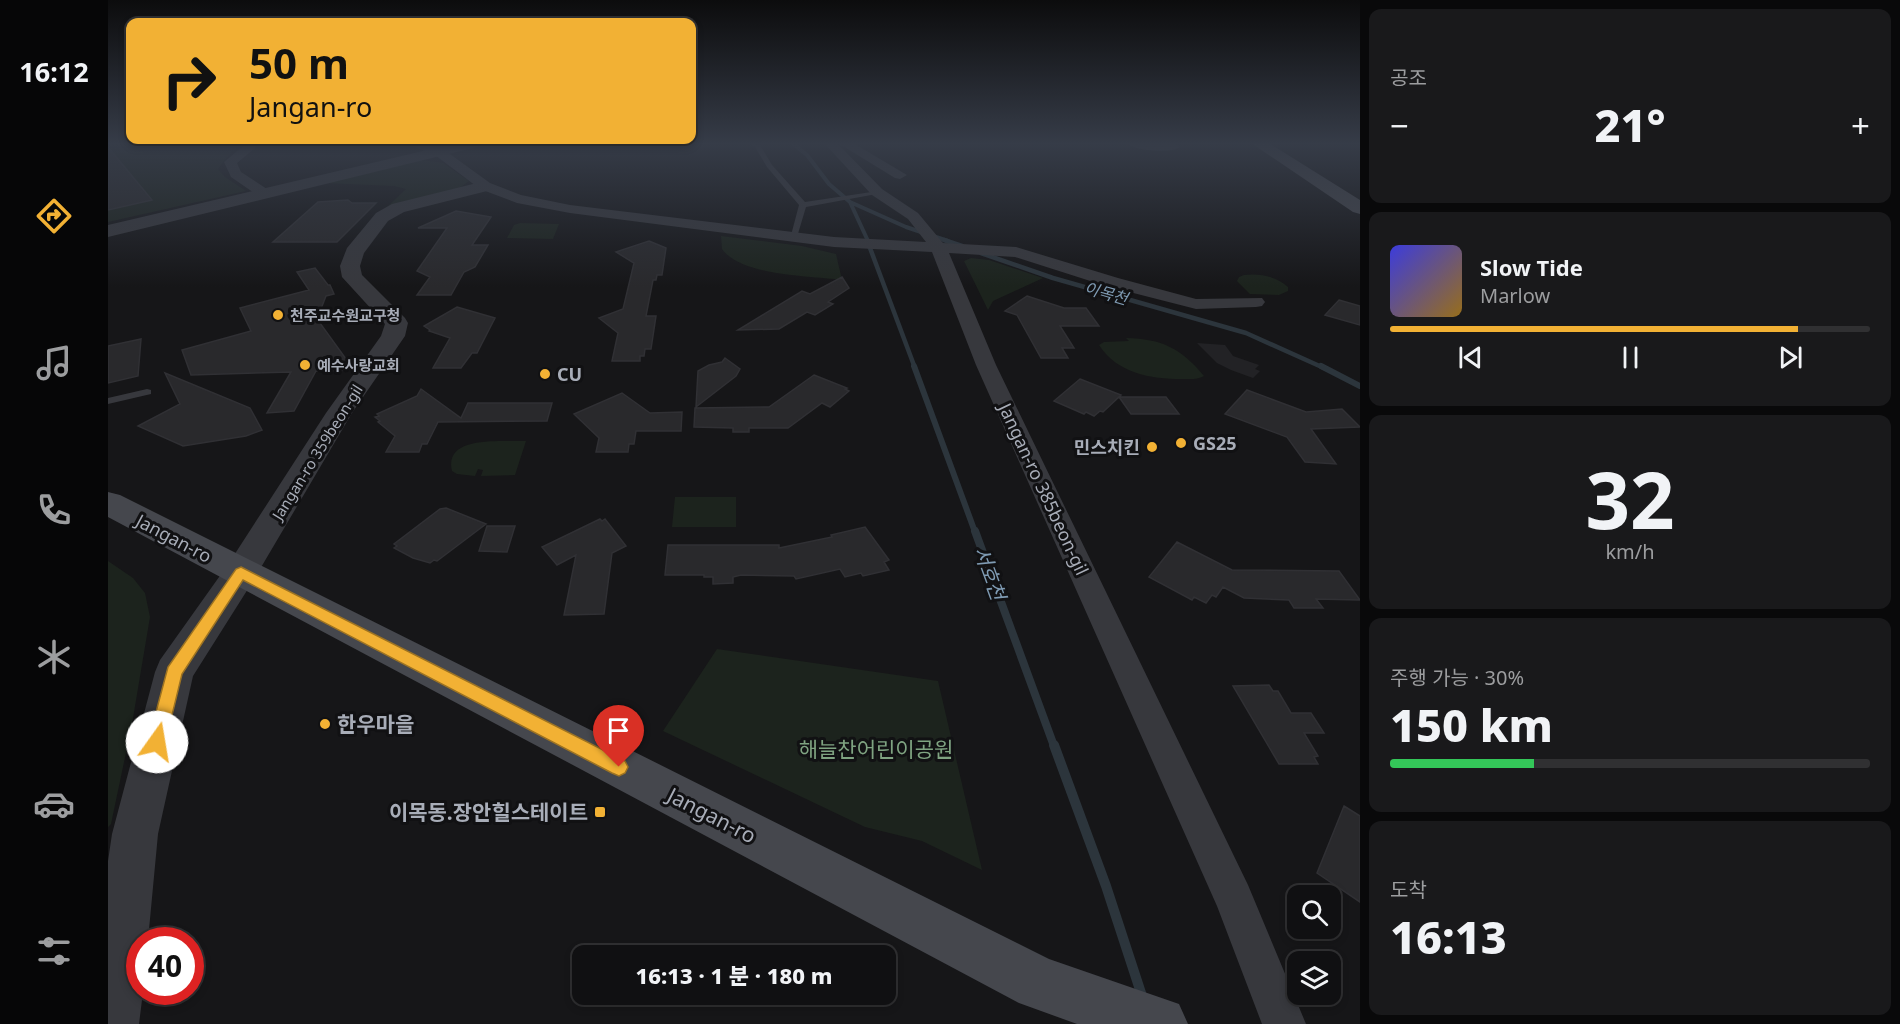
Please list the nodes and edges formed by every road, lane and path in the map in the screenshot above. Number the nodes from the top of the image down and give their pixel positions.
1 (260, 191) edge
2 (278, 191) edge
3 (466, 191) edge
4 (496, 191) edge
5 (791, 191) edge
6 (873, 191) edge
7 (1333, 191) edge
8 (265, 194) junction
9 (876, 194) junction
10 (803, 205) junction
11 (1360, 208) edge
12 (108, 231) edge
13 (793, 237) junction
14 (932, 240) junction
15 (1256, 302) dead end
16 (147, 392) dead end
17 (108, 401) edge
18 (108, 503) edge
19 (241, 572) junction
20 (122, 841) edge
21 (112, 1024) edge
22 (1159, 1024) edge
23 (1284, 1024) edge

1 - 8 street
2 - 8 street
3 - 19 street, Jangan-ro 359beon-gil
4 - 13 street
5 - 10 lane
6 - 9 street
7 - 11 main road
8 - 12 street
9 - 10 lane
9 - 14 street
10 - 13 lane
13 - 14 street
14 - 15 street
14 - 23 street, Jangan-ro 385beon-gil
16 - 17 lane
18 - 19 main road, Jangan-ro
19 - 20 street
19 - 22 main road, Jangan-ro
20 - 21 street

